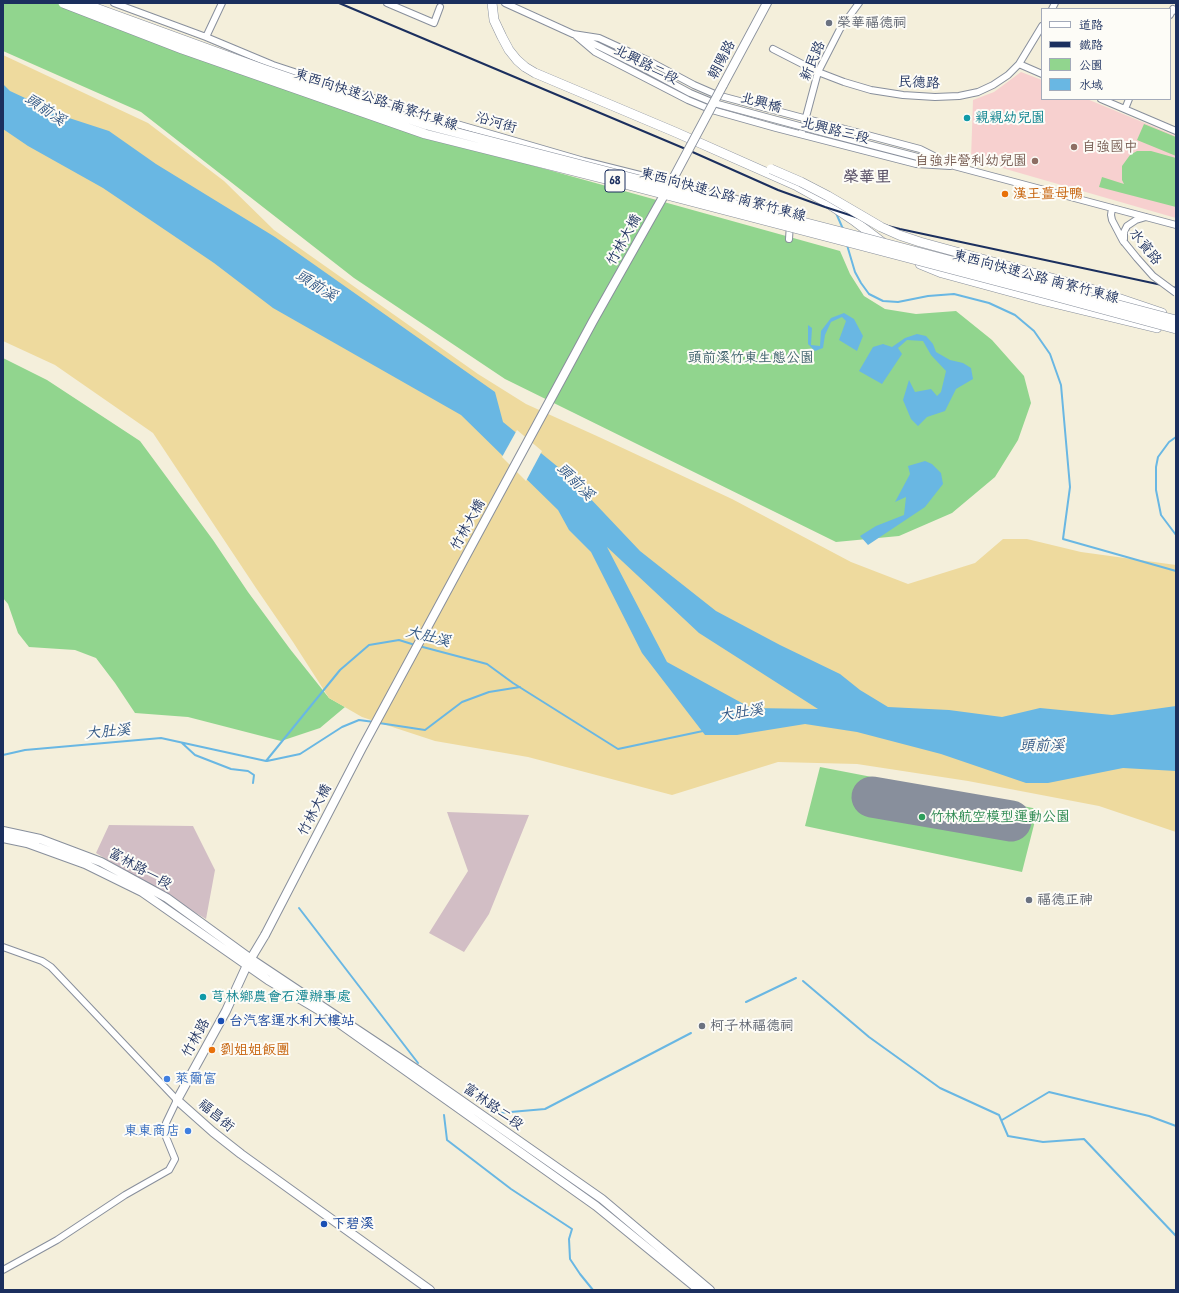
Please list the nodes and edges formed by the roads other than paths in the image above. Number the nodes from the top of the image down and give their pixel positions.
1 (63, 3) edge
2 (82, 3) edge
3 (114, 3) edge
4 (222, 3) edge
5 (387, 3) edge
6 (492, 3) edge
7 (505, 3) edge
8 (767, 3) edge
9 (859, 3) edge
10 (440, 8) dead end
11 (1041, 28) edge
12 (574, 34) junction
13 (206, 37) junction
14 (773, 49) dead end
15 (1019, 64) junction
16 (818, 72) junction
17 (1041, 74) edge
18 (717, 95) joint
19 (1103, 100) edge
20 (1129, 100) edge
21 (713, 106) junction
22 (1125, 109) junction
23 (806, 119) junction
24 (676, 130) junction
25 (700, 130) joint
26 (1176, 131) edge
27 (801, 134) junction
28 (954, 166) junction
29 (1112, 208) junction
30 (1146, 217) junction
31 (1176, 225) edge
32 (789, 239) dead end
33 (1124, 242) junction
34 (1176, 293) edge
35 (1176, 319) edge
36 (1176, 330) edge
37 (3, 831) edge
38 (3, 838) edge
39 (265, 935) joint
40 (3, 947) edge
41 (249, 962) junction
42 (177, 1100) junction
43 (647, 1242) junction
44 (3, 1270) edge
45 (430, 1290) edge
46 (699, 1290) edge
47 (710, 1290) edge

1 - 36 highway, 東西向快速公路 南寮竹東線 / 68, bridge
2 - 35 highway, 東西向快速公路 南寮竹東線 / 68, bridge
3 - 13 street, 沿河街
4 - 13 street
5 - 10 street
6 - 24 highway
7 - 12 street, 北興路二段
8 - 21 main road, 朝陽路, bridge
9 - 16 street, 新民路
11 - 15 street, 民德路
12 - 18 street, 北興路二段
12 - 21 street, 北興橋
12 - 21 street, 北興路二段
13 - 32 street, 沿河街
14 - 16 street, 民德路
15 - 16 street, 民德路
15 - 17 street
16 - 23 street, 新民路
18 - 23 street, 北興路三段
19 - 22 street
20 - 22 street
21 - 25 main road, 朝陽路, bridge
21 - 27 street, 北興路三段
21 - 28 street, 北興橋, bridge
22 - 26 street
23 - 27 street, 新民路
23 - 28 street, 北興路三段
24 - 35 highway, bridge
24 - 36 highway, bridge
25 - 39 main road, 竹林大橋, bridge
27 - 28 street, 北興路三段
28 - 29 street, 北興路三段
29 - 30 street, 北興路三段
29 - 33 street, 水資路
30 - 31 street, 北興路三段
30 - 33 street
33 - 34 street, 水資路, bridge
37 - 41 main road, 富林路一段
38 - 41 main road, 富林路一段
39 - 41 main road, 竹林路
40 - 42 street, 福昌街
41 - 42 main road, 竹林路
41 - 43 main road, 富林路二段
42 - 44 street, 竹林路
42 - 45 main road, 福昌街
43 - 46 main road, 富林路二段
43 - 47 main road, 富林路二段

